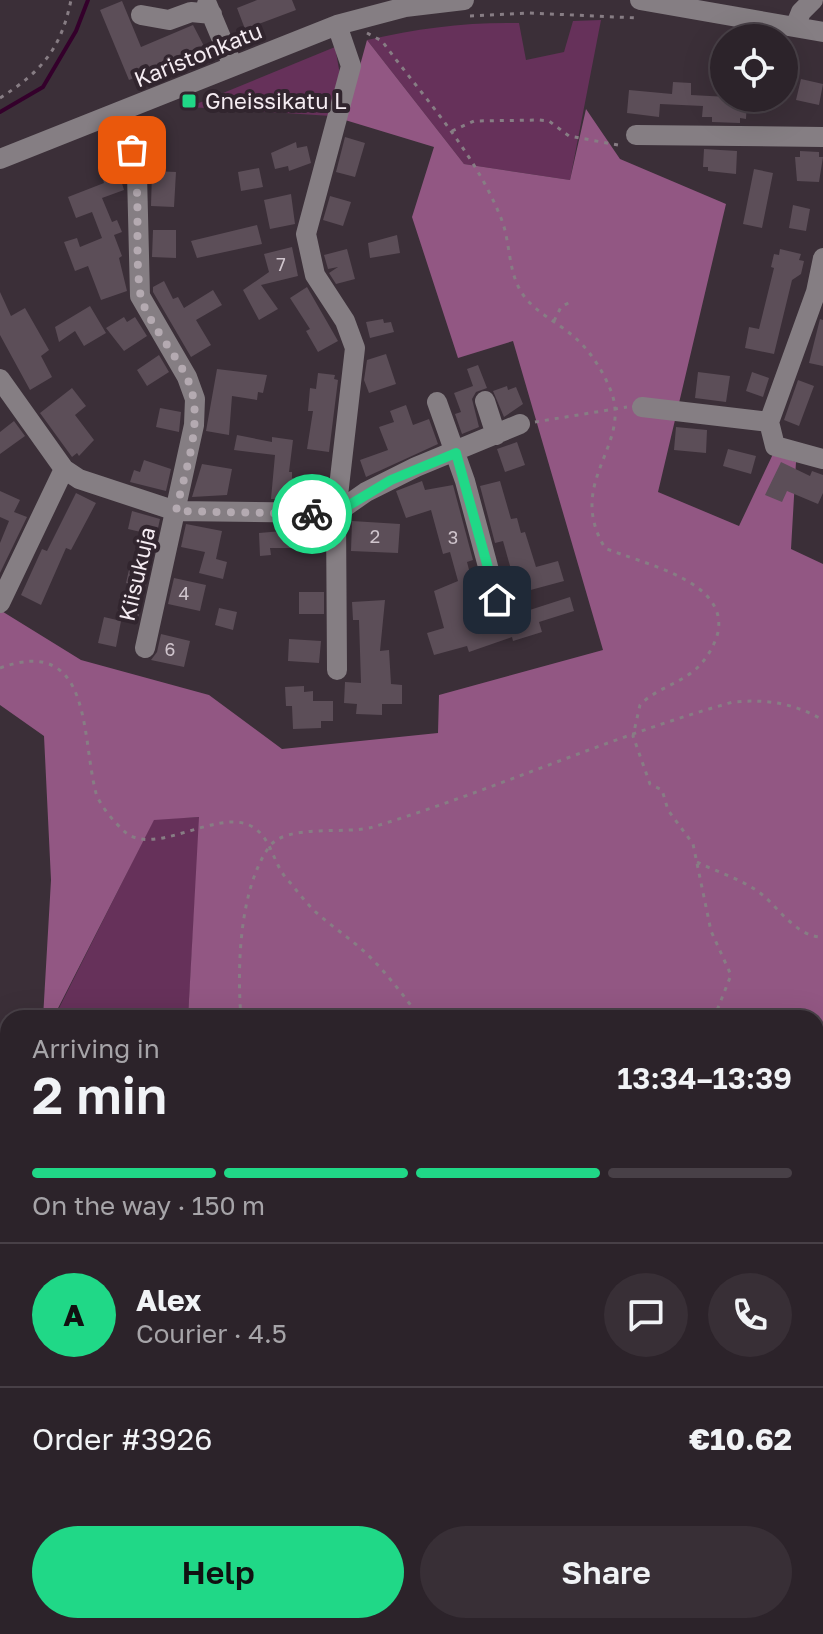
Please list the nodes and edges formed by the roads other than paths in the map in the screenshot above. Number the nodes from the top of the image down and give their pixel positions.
1 (813, 0) edge
2 (211, 5) edge
3 (466, 8) edge
4 (643, 9) edge
5 (141, 15) dead end
6 (770, 24) edge
7 (796, 24) edge
8 (337, 25) junction
9 (798, 28) edge
10 (823, 32) edge
11 (233, 66) junction
12 (122, 112) junction
13 (636, 135) road end
14 (823, 137) edge
15 (0, 159) edge
16 (823, 258) edge
17 (0, 379) edge
18 (485, 401) dead end
19 (437, 402) dead end
20 (642, 407) road end
21 (769, 422) junction
22 (520, 424) road end
23 (496, 435) junction
24 (456, 453) junction
25 (823, 459) edge
26 (64, 469) junction
27 (176, 511) junction
28 (336, 513) junction
29 (497, 600) dead end
30 (0, 603) edge
31 (145, 648) dead end
32 (337, 670) dead end

1 - 7 street
2 - 5 street
2 - 11 street
3 - 8 street, Karistonkatu
4 - 6 street
8 - 11 street, Karistonkatu
8 - 28 street
9 - 10 street
11 - 12 street, Karistonkatu
12 - 15 street, Karistonkatu
12 - 27 street, Kiisukuja
13 - 14 street
16 - 21 street
17 - 26 street
18 - 23 street
19 - 24 street
20 - 21 street
21 - 25 street
22 - 23 street
23 - 24 street
24 - 28 street
24 - 29 street
26 - 27 street
26 - 30 street
27 - 28 street
27 - 31 street, Kiisukuja
28 - 32 street

